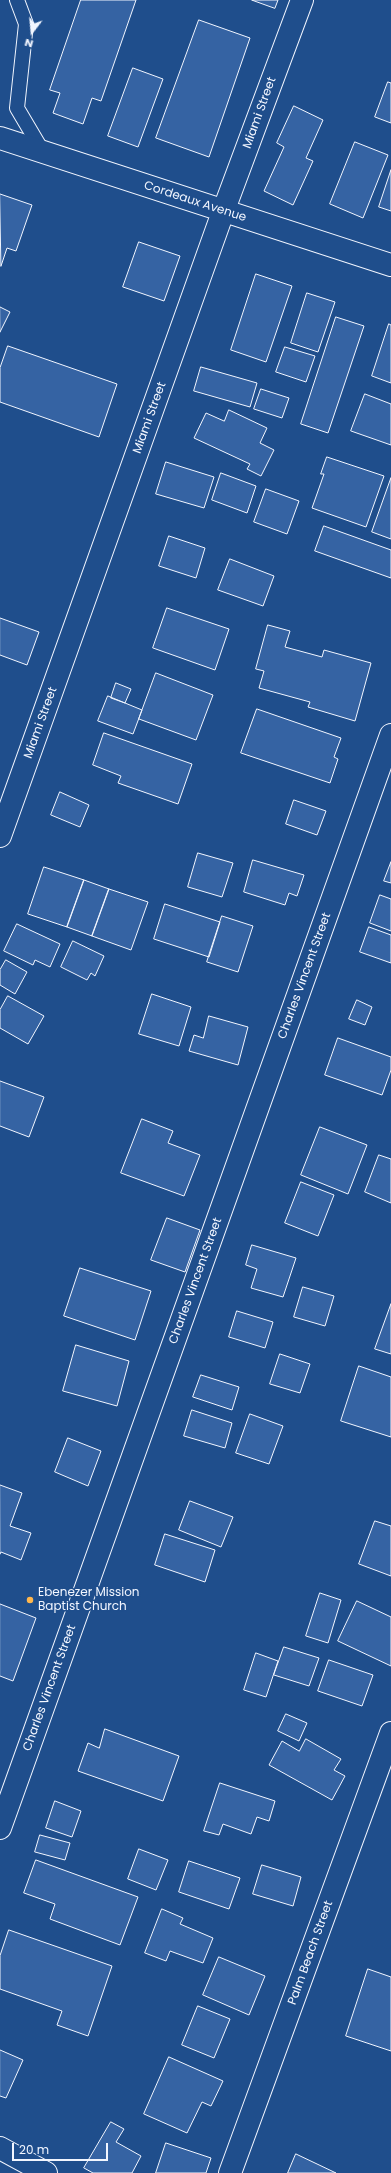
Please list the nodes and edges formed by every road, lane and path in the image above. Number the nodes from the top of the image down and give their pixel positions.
1 (17, 0) edge
2 (302, 0) edge
3 (0, 138) edge
4 (43, 152) junction
5 (223, 212) junction
6 (391, 265) edge
7 (391, 735) edge
8 (0, 836) edge
9 (391, 1733) edge
10 (0, 1828) edge
11 (0, 2148) edge
12 (46, 2173) edge
13 (230, 2173) edge

1 - 4 lane
2 - 5 street, Miami Street
3 - 4 street, Cordeaux Avenue
4 - 5 street, Cordeaux Avenue
5 - 6 street, Cordeaux Avenue
5 - 8 street, Miami Street
7 - 10 street, Charles Vincent Street
9 - 13 street, Palm Beach Street
11 - 12 street

